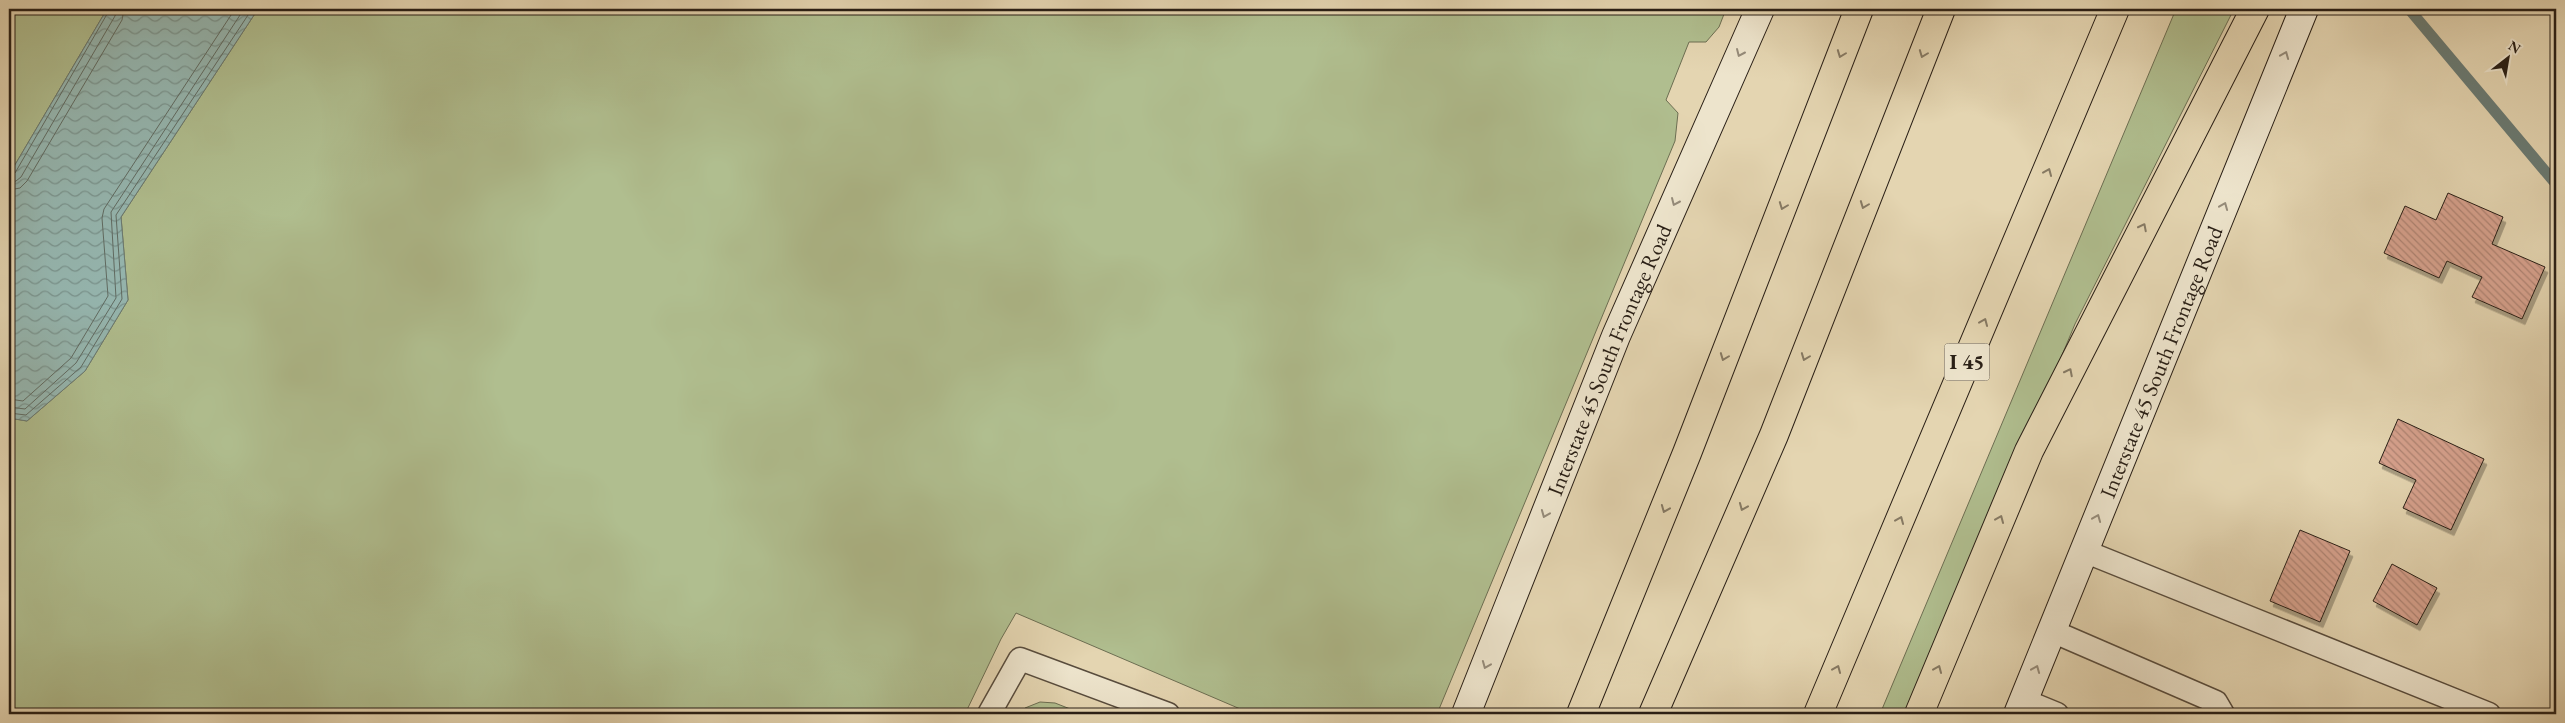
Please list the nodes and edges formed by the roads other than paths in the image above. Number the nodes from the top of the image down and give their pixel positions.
1 (1760, 9) edge
2 (1859, 9) edge
3 (1941, 9) edge
4 (2115, 9) edge
5 (2254, 9) edge
6 (2304, 9) edge
7 (2084, 551) junction
8 (2052, 631) junction
9 (2021, 707) edge
10 (989, 714) edge
11 (1168, 714) edge
12 (1466, 714) edge
13 (1581, 714) edge
14 (1653, 714) edge
15 (1818, 714) edge
16 (1919, 714) edge
17 (2058, 714) edge
18 (2223, 714) edge
19 (2489, 714) edge

1 -> 12 main road, Interstate 45 South Frontage Road
2 -> 13 highway
3 -> 14 highway
15 -> 4 highway, I 45
16 -> 5 highway
7 -> 6 main road, Interstate 45 South Frontage Road
7 - 8 main road, Interstate 45 South Frontage Road
7 - 19 lane
9 -> 8 main road, Interstate 45 South Frontage Road
8 - 18 lane
9 - 17 lane
10 - 11 lane

